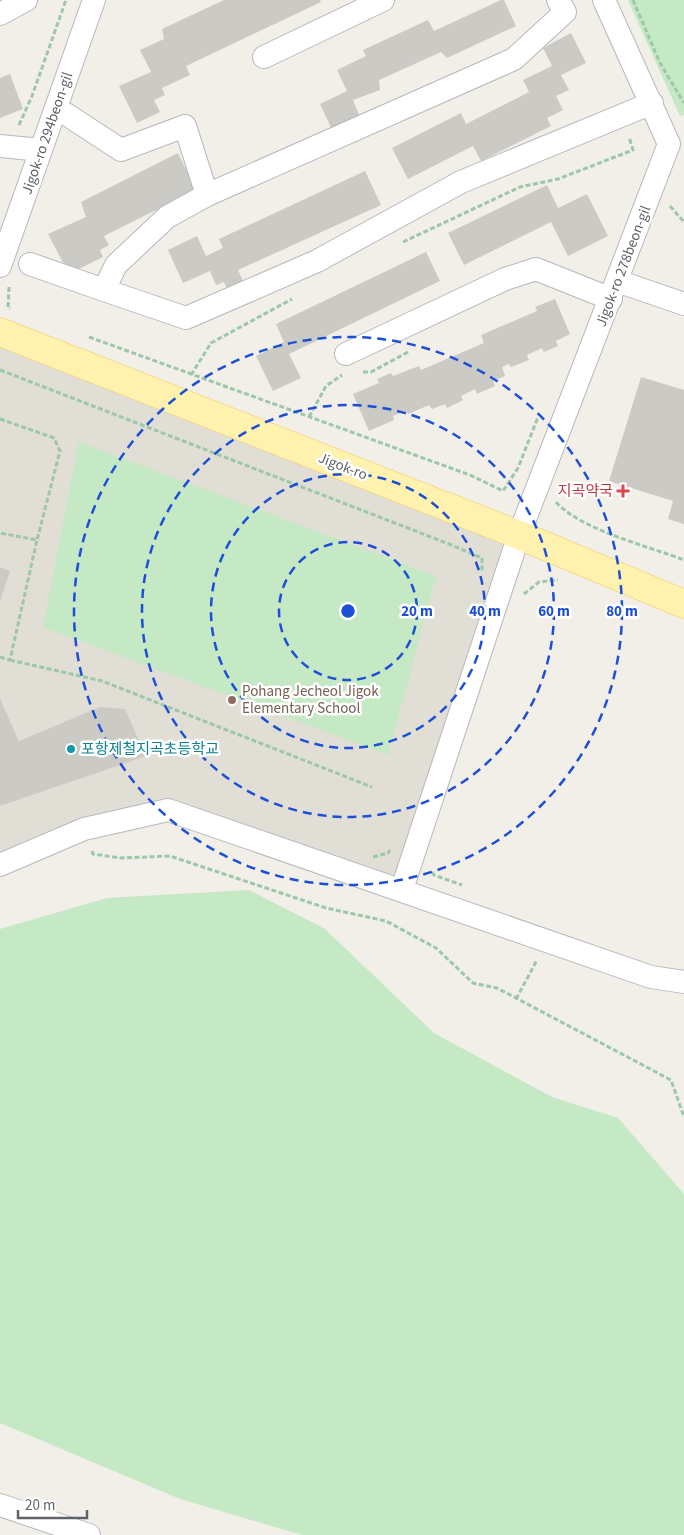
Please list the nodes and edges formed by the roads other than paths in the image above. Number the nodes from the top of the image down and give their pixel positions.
1 (26, 0) edge
2 (94, 0) edge
3 (382, 0) edge
4 (558, 0) edge
5 (604, 0) edge
6 (0, 14) edge
7 (264, 57) dead end
8 (652, 103) junction
9 (55, 110) junction
10 (677, 141) edge
11 (4, 146) edge
12 (40, 150) junction
13 (207, 195) junction
14 (30, 264) dead end
15 (0, 266) edge
16 (104, 290) junction
17 (614, 290) junction
18 (684, 304) edge
19 (0, 332) edge
20 (346, 364) road end
21 (519, 535) junction
22 (684, 604) edge
23 (0, 865) edge
24 (402, 890) junction
25 (684, 982) edge
26 (0, 1505) edge
27 (86, 1535) edge

1 - 6 street
2 - 9 street, Jigok-ro 294beon-gil
3 - 7 street
4 - 13 street
5 - 8 street, Jigok-ro 278beon-gil
8 - 10 street, Jigok-ro 278beon-gil
8 - 16 street
9 - 12 street, Jigok-ro 294beon-gil
9 - 13 street
10 - 17 street, Jigok-ro 278beon-gil
11 - 12 street
12 - 15 street, Jigok-ro 294beon-gil
13 - 16 street
14 - 16 street
17 - 18 street
17 - 20 street
17 - 21 street, Jigok-ro 278beon-gil
19 - 21 main road, Jigok-ro
21 - 22 main road, Jigok-ro
21 - 24 street, Jigok-ro 278beon-gil
23 - 24 street
24 - 25 street
26 - 27 street

